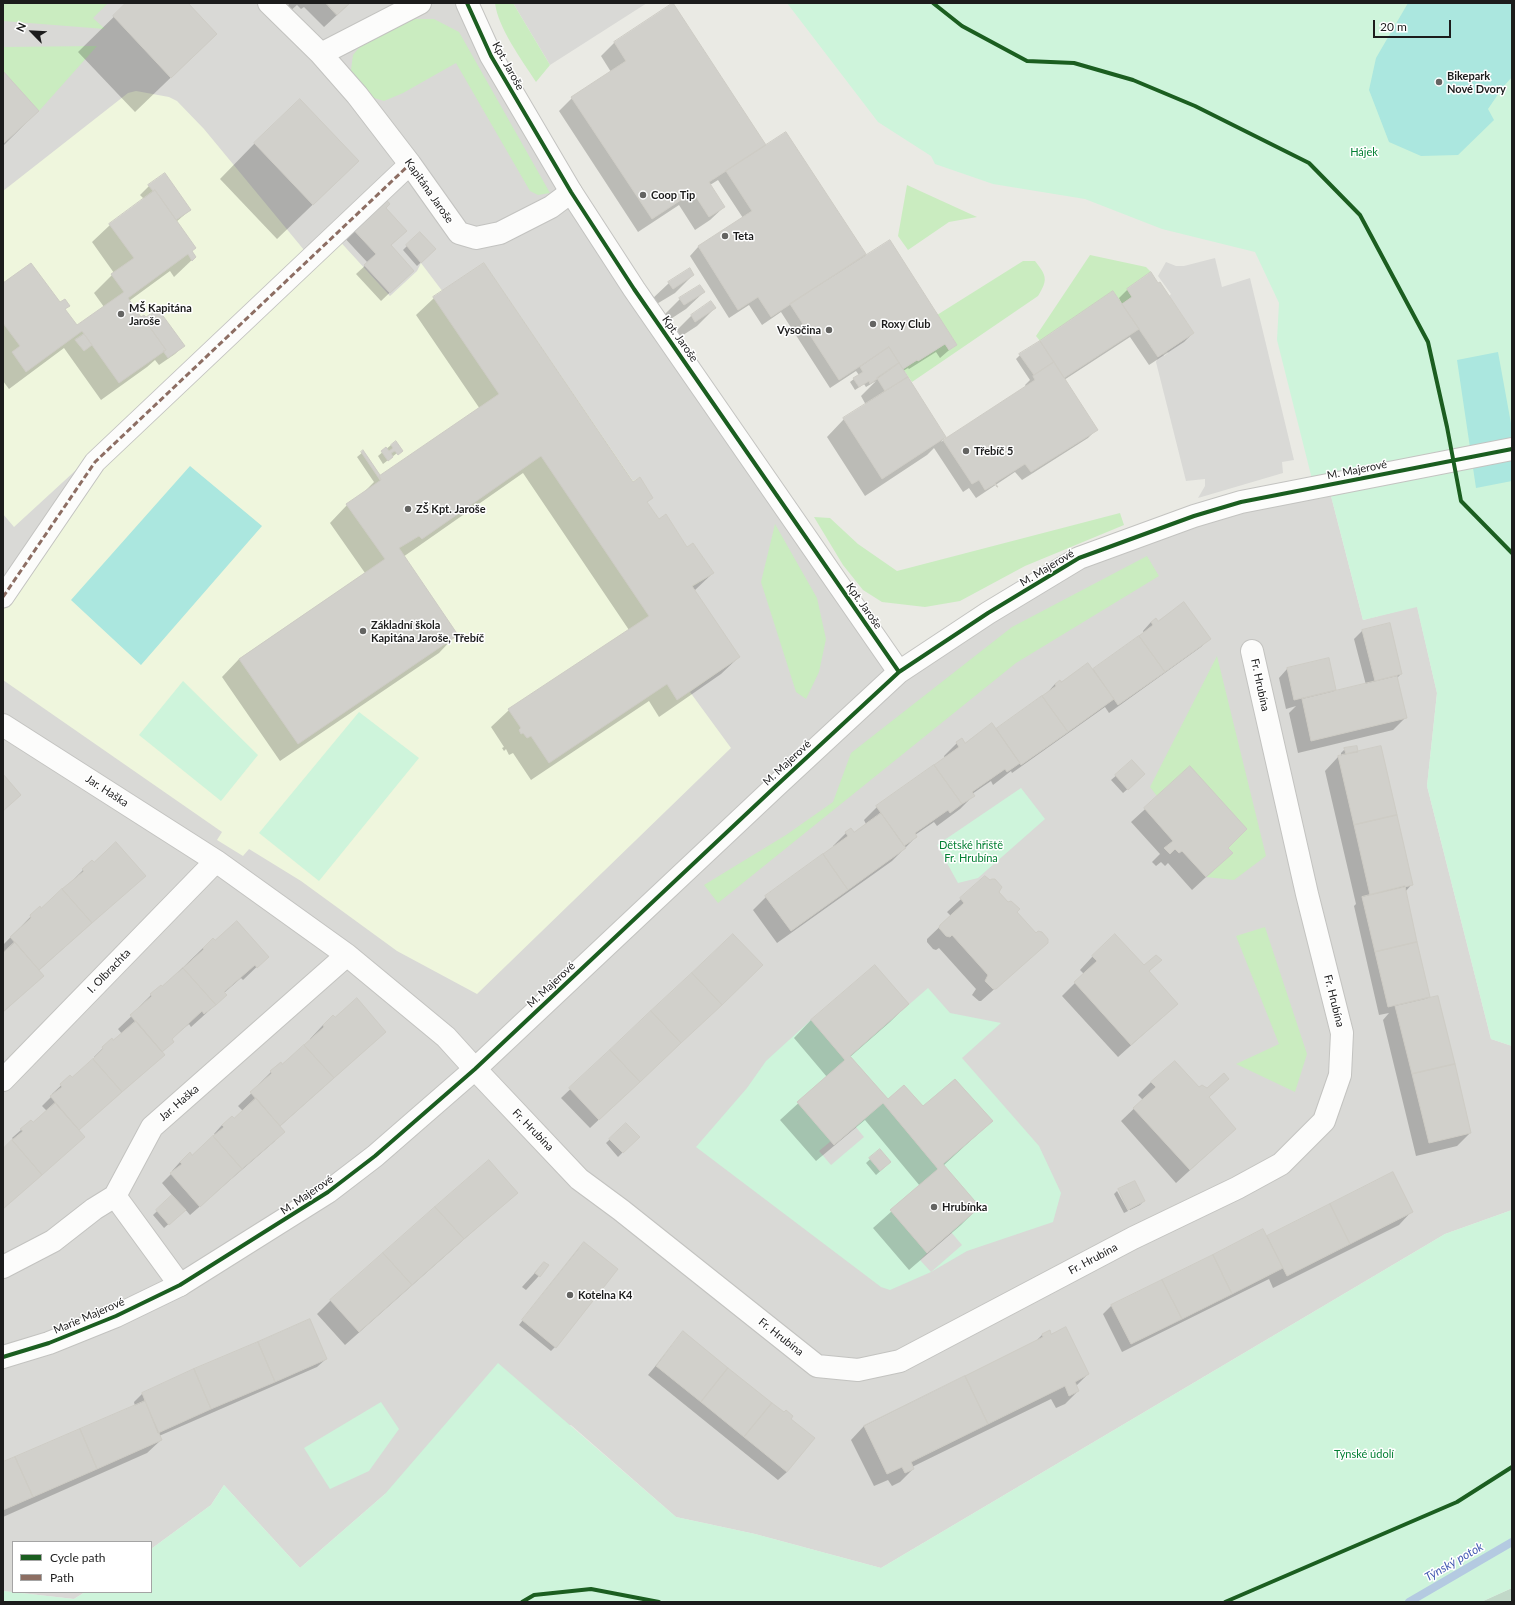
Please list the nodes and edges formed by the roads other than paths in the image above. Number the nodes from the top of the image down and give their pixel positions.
1 (269, 3) edge
2 (420, 3) edge
3 (467, 3) edge
4 (321, 54) junction
5 (410, 164) junction
6 (571, 192) junction
7 (1512, 448) edge
8 (3, 597) edge
9 (1252, 651) dead end
10 (899, 672) junction
11 (3, 725) edge
12 (216, 861) junction
13 (347, 955) junction
14 (475, 1070) junction
15 (3, 1080) edge
16 (115, 1196) junction
17 (3, 1268) edge
18 (180, 1285) junction
19 (3, 1357) edge

1 - 4 street, Kapitána Jaroše
2 - 4 street
3 - 6 street, Kpt. Jaroše
4 - 5 street, Kapitána Jaroše
5 - 6 street, Kapitána Jaroše
5 - 8 street
6 - 10 street, Kpt. Jaroše
7 - 10 street, M. Majerové
9 - 14 street, Fr. Hrubína
10 - 14 street, M. Majerové
11 - 12 street, Jar. Haška
12 - 13 street, Jar. Haška
12 - 15 street, I. Olbrachta
13 - 14 street, Jar. Haška
13 - 16 street, Jar. Haška
14 - 18 street, M. Majerové
16 - 17 street
16 - 18 street
18 - 19 street, Marie Majerové

